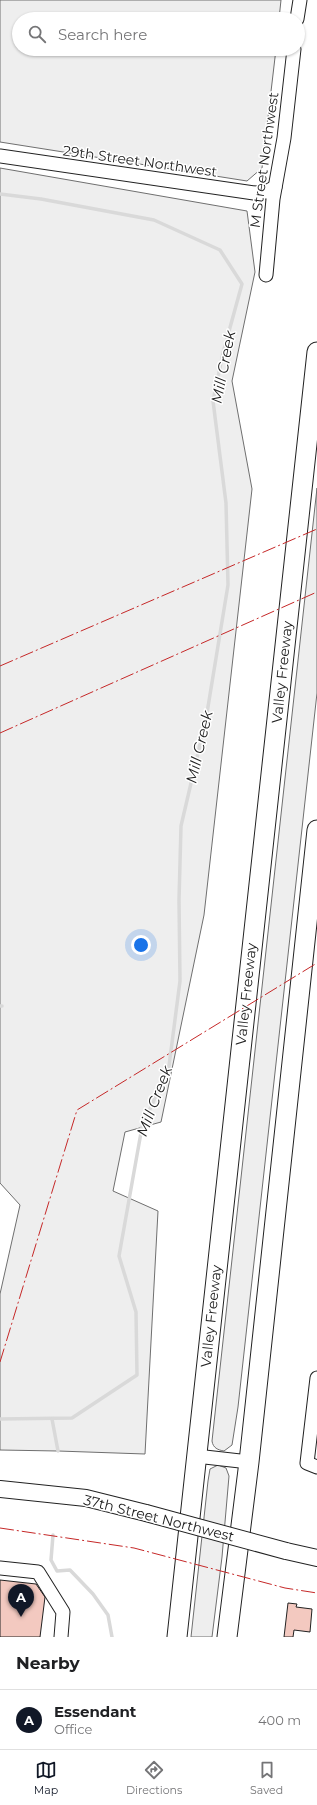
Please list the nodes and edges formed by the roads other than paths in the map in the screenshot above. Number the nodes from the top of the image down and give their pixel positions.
1 (300, 0) edge
2 (299, 12) edge
3 (293, 56) edge
4 (0, 156) edge
5 (275, 187) junction
6 (266, 276) dead end
7 (317, 352) edge
8 (317, 830) edge
9 (317, 1378) edge
10 (317, 1381) edge
11 (196, 1456) junction
12 (249, 1462) junction
13 (317, 1467) edge
14 (0, 1489) edge
15 (317, 1558) edge
16 (0, 1568) edge
17 (61, 1637) edge
18 (177, 1637) edge
19 (227, 1637) edge

1 - 2 street
3 - 5 street, M Street Northwest
4 - 5 street, 29th Street Northwest
5 - 6 street, M Street Northwest
7 - 11 highway, Valley Freeway
8 - 12 highway
9 - 10 street
10 - 13 street
11 - 12 street
11 - 18 highway, Valley Freeway
12 - 19 highway
14 - 15 main road, 37th Street Northwest, bridge
16 - 17 street

